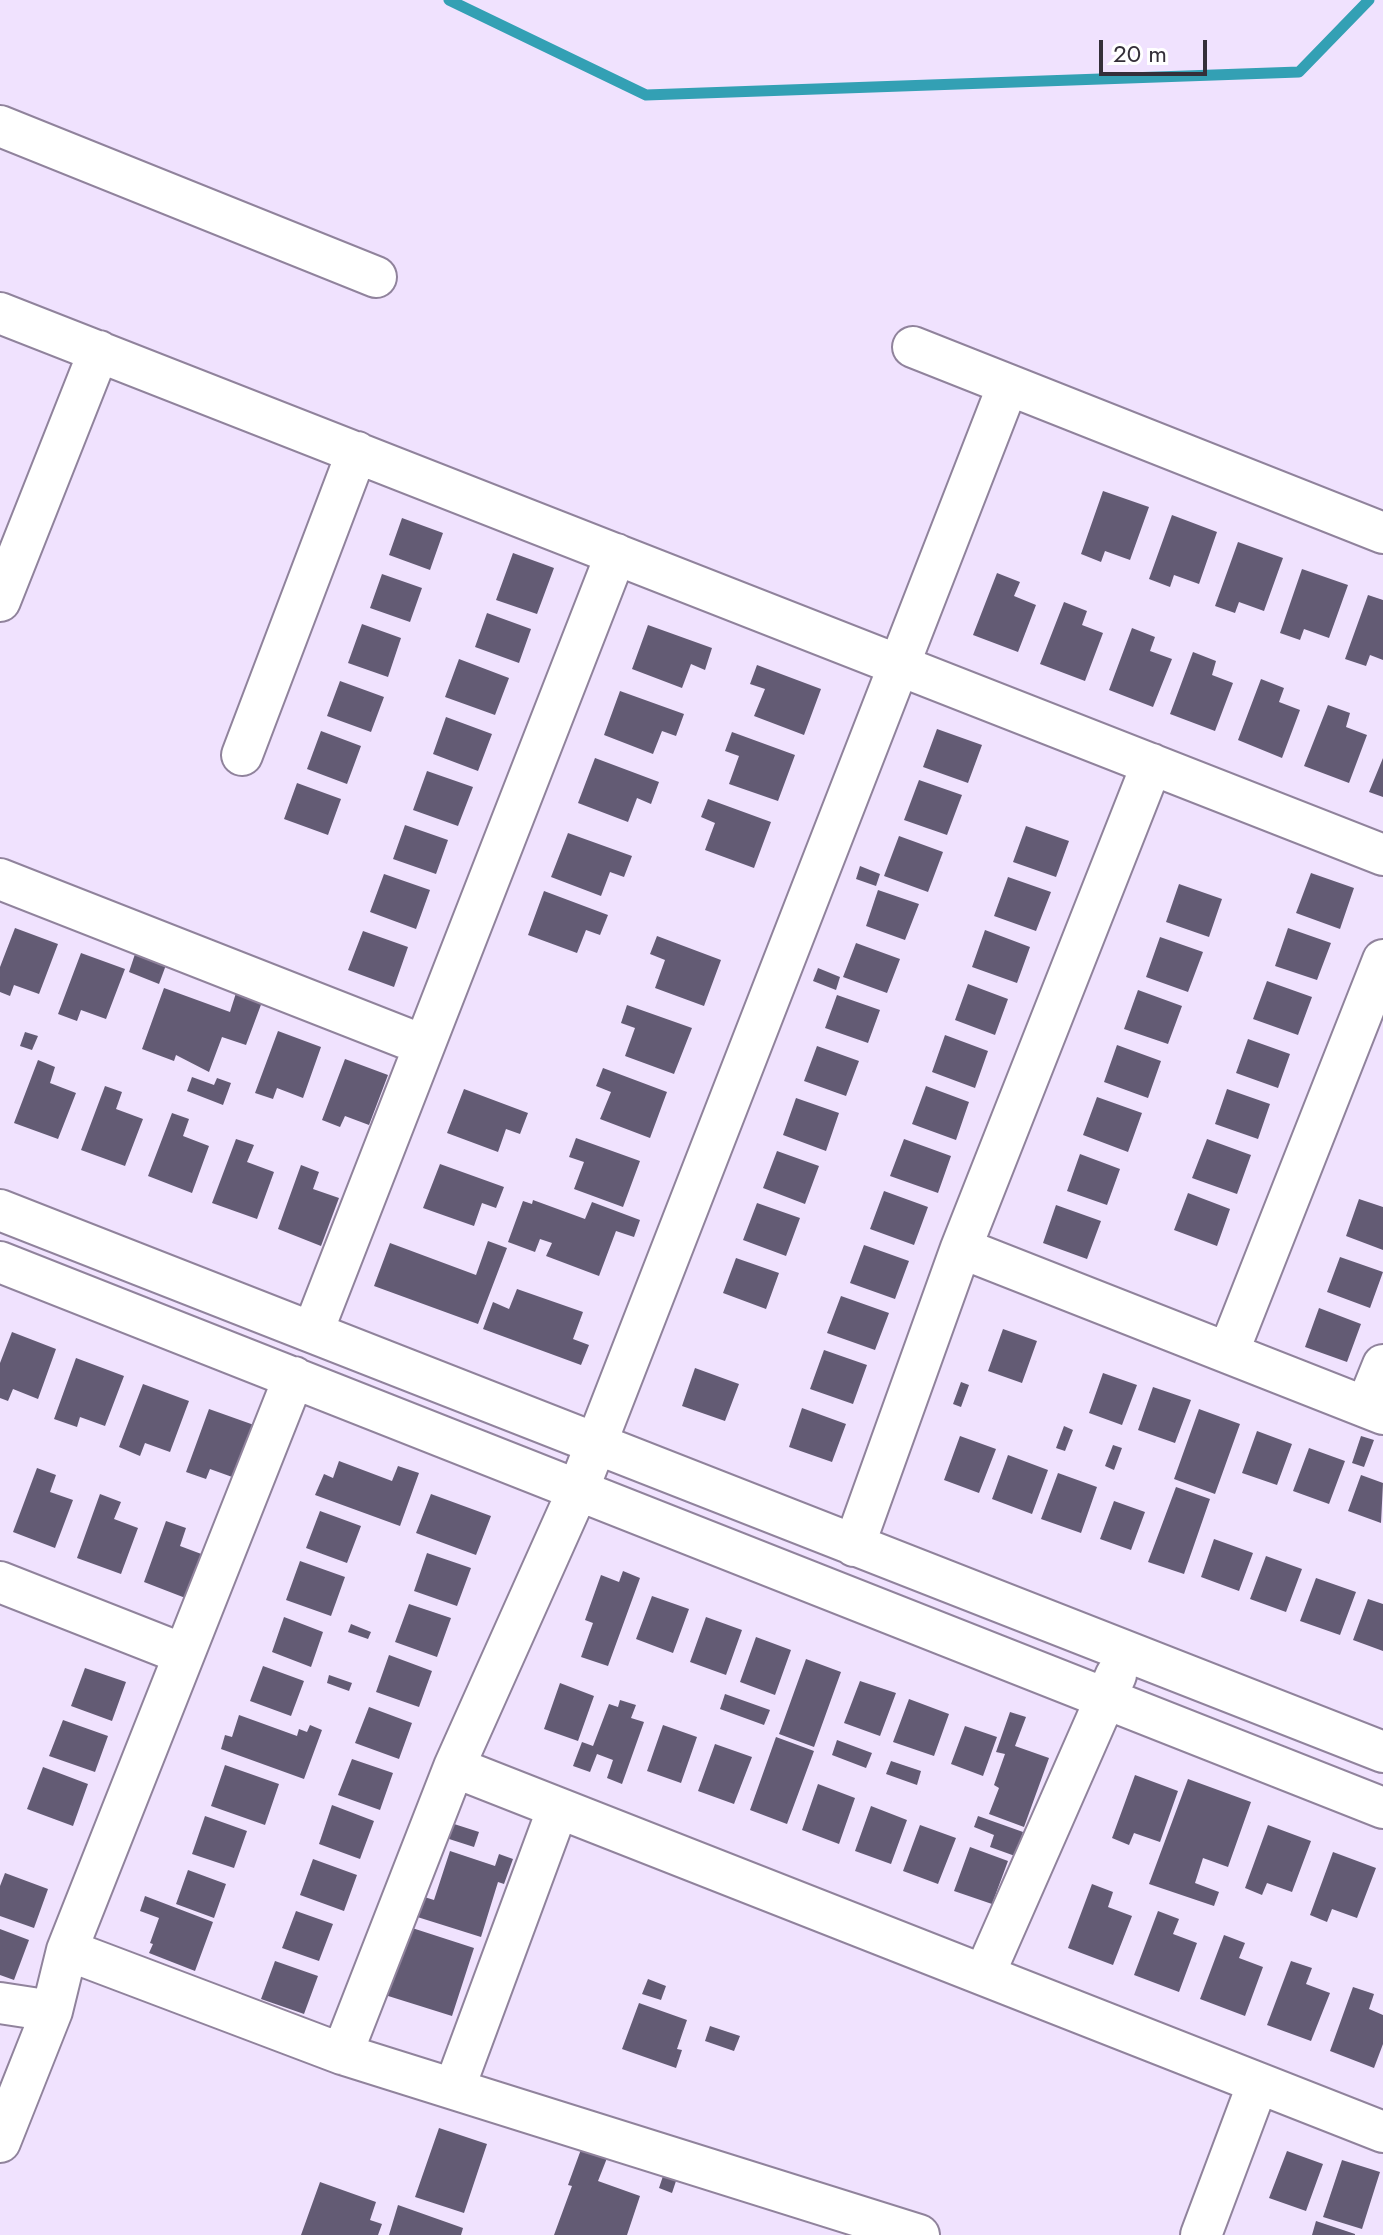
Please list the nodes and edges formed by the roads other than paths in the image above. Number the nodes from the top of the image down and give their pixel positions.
1 (0, 126) edge
2 (376, 277) dead end
3 (0, 313) edge
4 (913, 347) dead end
5 (99, 351) junction
6 (1008, 385) junction
7 (357, 452) junction
8 (1383, 533) edge
9 (616, 554) junction
10 (0, 601) edge
11 (899, 665) junction
12 (242, 755) dead end
13 (1152, 764) junction
14 (1383, 855) edge
15 (0, 879) edge
16 (1383, 960) edge
17 (423, 1045) junction
18 (0, 1210) edge
19 (961, 1248) junction
20 (0, 1262) edge
21 (313, 1331) junction
22 (1228, 1353) junction
23 (1383, 1365) edge
24 (294, 1377) junction
25 (1375, 1411) edge
26 (594, 1445) junction
27 (578, 1490) junction
28 (854, 1546) junction
29 (0, 1582) edge
30 (1126, 1653) junction
31 (183, 1654) junction
32 (1105, 1700) junction
33 (1383, 1752) edge
34 (454, 1767) junction
35 (558, 1808) junction
36 (1383, 1808) edge
37 (67, 1950) junction
38 (984, 1975) junction
39 (0, 2003) edge
40 (52, 2011) junction
41 (342, 2054) junction
42 (1258, 2083) junction
43 (454, 2089) junction
44 (1383, 2132) edge
45 (0, 2142) edge
46 (919, 2235) edge
47 (1201, 2235) edge

1 - 2 street
3 - 5 street
4 - 6 street
5 - 7 street
5 - 10 street
6 - 8 street
6 - 11 street
7 - 9 street
7 - 12 street
9 - 11 street
9 - 17 street
11 - 13 street
11 - 26 street
13 - 14 street
13 - 19 street
15 - 17 street
16 - 22 street
17 - 21 street
18 - 21 street
19 - 22 street
19 - 28 street
20 - 24 street
21 - 26 street
22 - 25 street
23 - 25 street
24 - 27 street
24 - 31 street
26 - 27 street
26 - 28 street
27 - 32 street
27 - 34 street
28 - 30 street
29 - 31 street
30 - 32 street
30 - 33 street
31 - 37 street
32 - 36 street
32 - 38 street
34 - 35 street
34 - 41 street
35 - 38 street
35 - 43 street
37 - 40 street
37 - 41 street
38 - 42 street
39 - 40 street
40 - 45 street
41 - 43 street
42 - 44 street
42 - 47 street
43 - 46 street

